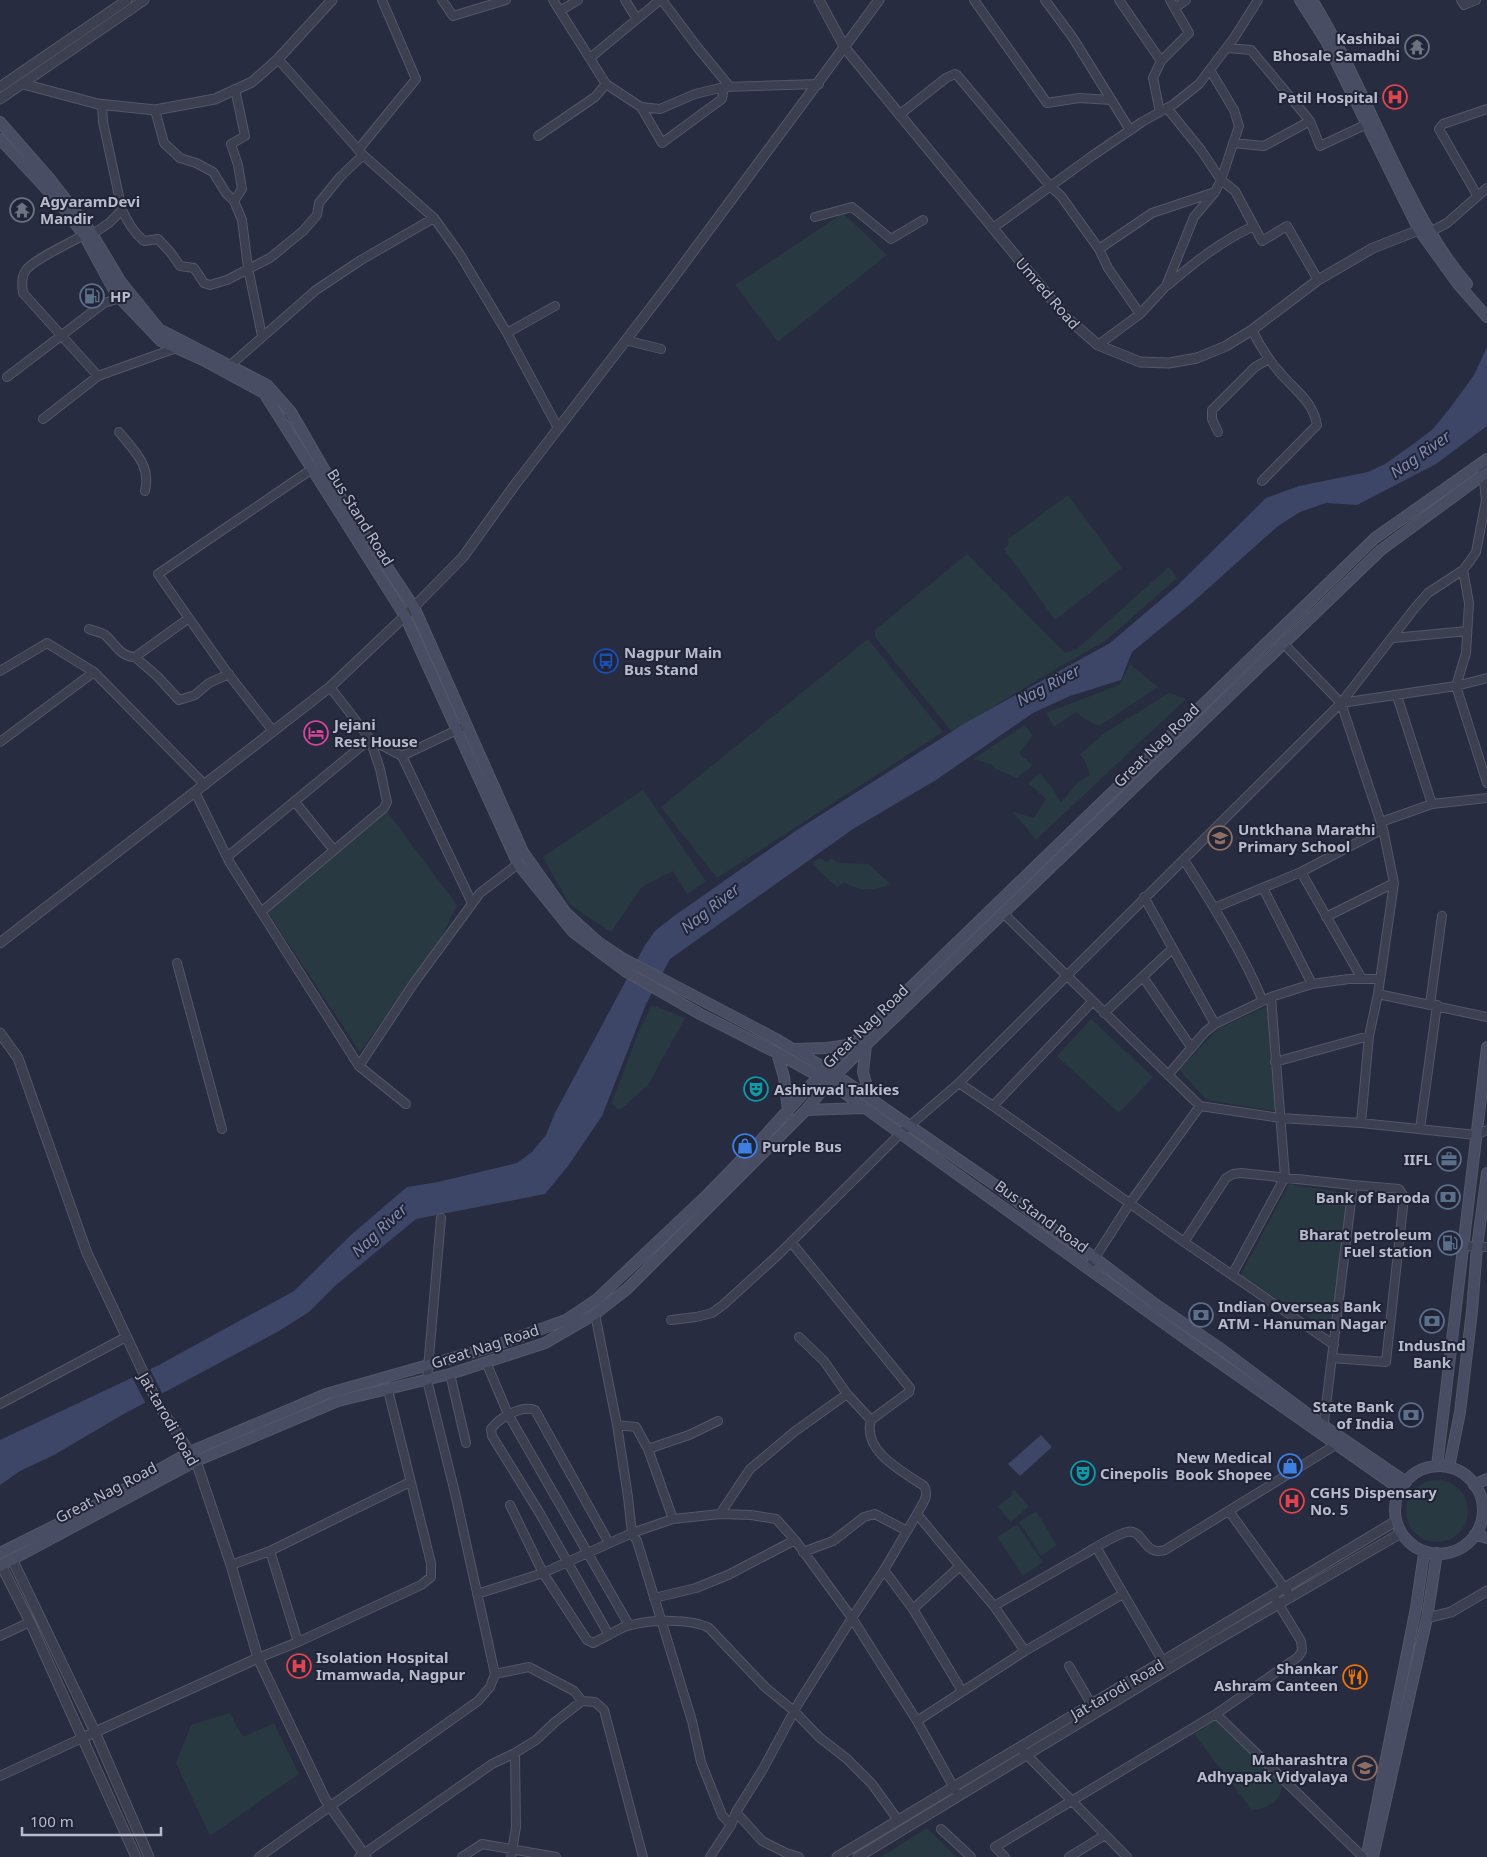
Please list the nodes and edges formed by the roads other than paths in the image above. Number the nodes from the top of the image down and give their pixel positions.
1 (127, 0) edge
2 (144, 0) edge
3 (332, 0) edge
4 (382, 0) edge
5 (442, 0) edge
6 (506, 0) edge
7 (552, 0) edge
8 (578, 0) edge
9 (625, 0) edge
10 (661, 0) edge
11 (819, 0) edge
12 (879, 0) edge
13 (974, 0) edge
14 (1045, 0) edge
15 (1119, 0) edge
16 (1170, 0) edge
17 (1186, 0) edge
18 (1258, 0) edge
19 (1300, 0) edge
20 (1312, 0) edge
21 (1462, 0) edge
22 (1476, 0) edge
23 (1174, 8) junction
24 (560, 11) junction
25 (637, 19) junction
26 (845, 48) junction
27 (1227, 48) junction
28 (590, 58) junction
29 (278, 59) junction
30 (1161, 61) junction
31 (1210, 70) junction
32 (24, 84) junction
33 (606, 84) junction
34 (818, 84) junction
35 (0, 87) edge
36 (727, 87) junction
37 (235, 89) junction
38 (0, 99) edge
39 (1111, 100) junction
40 (102, 104) junction
41 (641, 107) junction
42 (1487, 109) edge
43 (155, 110) junction
44 (1163, 110) junction
45 (899, 115) junction
46 (1310, 121) junction
47 (0, 122) edge
48 (1367, 124) junction
49 (1130, 130) junction
50 (538, 136) dead end
51 (0, 139) edge
52 (1233, 143) junction
53 (361, 152) junction
54 (1221, 180) junction
55 (1050, 186) junction
56 (1487, 188) edge
57 (1215, 192) junction
58 (1478, 195) junction
59 (234, 201) junction
60 (122, 210) junction
61 (815, 217) dead end
62 (434, 218) junction
63 (924, 220) dead end
64 (1254, 226) junction
65 (993, 228) junction
66 (1419, 230) junction
67 (1430, 232) junction
68 (88, 234) junction
69 (1099, 249) junction
70 (248, 268) junction
71 (1318, 280) junction
72 (1461, 283) junction
73 (1166, 286) junction
74 (120, 298) junction
75 (556, 306) dead end
76 (1487, 306) edge
77 (1140, 314) junction
78 (1487, 317) edge
79 (1252, 330) junction
80 (507, 332) junction
81 (61, 336) junction
82 (262, 336) junction
83 (629, 341) dead end
84 (1098, 345) junction
85 (176, 348) junction
86 (661, 349) dead end
87 (1269, 359) junction
88 (227, 368) junction
89 (98, 376) junction
90 (7, 377) dead end
91 (44, 419) dead end
92 (558, 428) junction
93 (120, 432) dead end
94 (1218, 432) dead end
95 (1485, 467) edge
96 (312, 469) junction
97 (1262, 481) dead end
98 (145, 491) dead end
99 (1463, 570) junction
100 (414, 608) junction
101 (406, 616) junction
102 (189, 618) junction
103 (89, 629) dead end
104 (1467, 631) junction
105 (1393, 638) junction
106 (1283, 643) junction
107 (135, 658) junction
108 (0, 671) edge
109 (94, 672) junction
110 (229, 674) junction
111 (1487, 678) edge
112 (1456, 686) junction
113 (330, 687) junction
114 (1397, 696) junction
115 (1341, 703) junction
116 (462, 728) junction
117 (274, 732) junction
118 (370, 739) junction
119 (0, 742) edge
120 (402, 756) junction
121 (1487, 783) edge
122 (205, 785) junction
123 (195, 792) junction
124 (1487, 798) edge
125 (294, 802) junction
126 (1432, 804) junction
127 (1382, 826) junction
128 (333, 850) junction
129 (227, 857) junction
130 (1184, 860) junction
131 (518, 864) junction
132 (1301, 872) junction
133 (1394, 884) junction
134 (1263, 888) junction
135 (1144, 897) junction
136 (472, 903) junction
137 (1214, 908) junction
138 (261, 912) junction
139 (1003, 913) junction
140 (1442, 916) dead end
141 (1326, 917) junction
142 (0, 943) edge
143 (1172, 949) junction
144 (177, 963) dead end
145 (628, 966) junction
146 (1067, 975) junction
147 (1143, 977) junction
148 (1362, 979) junction
149 (1379, 979) junction
150 (657, 983) junction
151 (1312, 984) junction
152 (1378, 994) junction
153 (1271, 997) junction
154 (1093, 1001) junction
155 (1262, 1001) junction
156 (1433, 1005) junction
157 (1104, 1013) junction
158 (1487, 1017) edge
159 (1215, 1024) junction
160 (0, 1033) edge
161 (1369, 1036) junction
162 (854, 1044) junction
163 (866, 1045) junction
164 (1191, 1047) junction
165 (1487, 1047) edge
166 (793, 1049) junction
167 (777, 1053) junction
168 (1275, 1062) junction
169 (360, 1066) junction
170 (827, 1068) junction
171 (1168, 1075) junction
172 (819, 1076) junction
173 (833, 1078) junction
174 (959, 1082) junction
175 (870, 1097) junction
176 (406, 1104) dead end
177 (993, 1106) junction
178 (1200, 1106) junction
179 (864, 1108) junction
180 (806, 1110) junction
181 (788, 1111) junction
182 (1280, 1118) junction
183 (1361, 1123) junction
184 (910, 1126) junction
185 (222, 1129) dead end
186 (1420, 1129) junction
187 (1487, 1130) edge
188 (901, 1133) junction
189 (1476, 1135) junction
190 (1487, 1173) edge
191 (1285, 1177) junction
192 (1353, 1185) junction
193 (1130, 1203) junction
194 (441, 1218) dead end
195 (791, 1242) junction
196 (1184, 1242) junction
197 (1464, 1246) junction
198 (1482, 1247) edge
199 (1095, 1258) junction
200 (1089, 1267) junction
201 (1232, 1275) junction
202 (595, 1314) junction
203 (671, 1320) dead end
204 (126, 1337) junction
205 (799, 1338) dead end
206 (1334, 1345) junction
207 (1332, 1358) junction
208 (486, 1362) junction
209 (427, 1365) junction
210 (450, 1374) junction
211 (426, 1380) junction
212 (388, 1390) junction
213 (847, 1394) junction
214 (0, 1404) edge
215 (508, 1414) junction
216 (871, 1420) junction
217 (718, 1421) dead end
218 (617, 1426) junction
219 (1324, 1430) junction
220 (466, 1443) dead end
221 (1337, 1444) junction
222 (648, 1449) junction
223 (193, 1456) junction
224 (1437, 1466) junction
225 (1449, 1467) junction
226 (1487, 1479) edge
227 (410, 1482) junction
228 (1403, 1485) junction
229 (1474, 1485) junction
230 (1484, 1494) edge
231 (510, 1505) dead end
232 (1229, 1511) junction
233 (720, 1514) junction
234 (917, 1514) junction
235 (673, 1519) junction
236 (1396, 1521) junction
237 (1480, 1530) edge
238 (907, 1531) junction
239 (632, 1533) junction
240 (1401, 1533) junction
241 (1487, 1538) edge
242 (795, 1540) junction
243 (609, 1543) junction
244 (1096, 1547) junction
245 (270, 1551) junction
246 (4, 1552) edge
247 (803, 1552) junction
248 (588, 1553) junction
249 (1424, 1553) junction
250 (1436, 1553) junction
251 (568, 1561) junction
252 (0, 1565) edge
253 (231, 1565) junction
254 (960, 1566) junction
255 (884, 1570) junction
256 (543, 1574) junction
257 (1285, 1588) junction
258 (1487, 1591) edge
259 (477, 1594) junction
260 (1123, 1594) junction
261 (1273, 1595) junction
262 (1291, 1597) junction
263 (654, 1598) junction
264 (1279, 1604) junction
265 (994, 1606) junction
266 (913, 1610) junction
267 (852, 1618) junction
268 (1428, 1618) junction
269 (662, 1621) junction
270 (30, 1622) junction
271 (629, 1625) junction
272 (609, 1634) junction
273 (0, 1636) edge
274 (298, 1642) junction
275 (1025, 1651) junction
276 (258, 1658) junction
277 (1069, 1666) dead end
278 (1165, 1666) junction
279 (495, 1674) junction
280 (962, 1691) junction
281 (582, 1701) junction
282 (1094, 1708) junction
283 (794, 1711) junction
284 (1216, 1714) junction
285 (917, 1720) junction
286 (95, 1732) junction
287 (82, 1738) junction
288 (1019, 1747) junction
289 (515, 1753) junction
290 (1026, 1755) junction
291 (0, 1776) edge
292 (956, 1791) junction
293 (1071, 1800) junction
294 (330, 1807) junction
295 (736, 1812) junction
296 (898, 1820) junction
297 (731, 1825) junction
298 (941, 1829) dead end
299 (1105, 1835) junction
300 (512, 1853) edge
301 (148, 1854) edge
302 (539, 1855) edge
303 (135, 1856) edge
304 (363, 1856) edge
305 (259, 1857) edge
306 (462, 1857) edge
307 (556, 1857) edge
308 (642, 1857) edge
309 (710, 1857) edge
310 (799, 1857) edge
311 (837, 1857) edge
312 (858, 1857) edge
313 (971, 1857) edge
314 (1005, 1857) edge
315 (1069, 1857) edge
316 (1127, 1857) edge
317 (1365, 1857) edge
318 (1373, 1857) edge

1 - 35 street
2 - 32 street
3 - 29 street
4 - 53 street
5 - 6 street
7 - 24 street
8 - 24 street
9 - 25 street
10 - 25 street
10 - 36 street
11 - 26 street, Umred Road
12 - 26 street
13 - 39 street
14 - 39 street
15 - 30 street
16 - 23 street
17 - 23 street
18 - 27 street
19 - 48 main road
20 - 67 main road
21 - 22 street
23 - 30 street
24 - 28 street
25 - 28 street
26 - 34 street
26 - 45 street, Umred Road
27 - 31 street
27 - 46 street
28 - 33 street
29 - 37 street
29 - 53 street
30 - 44 street
31 - 44 street
31 - 52 street
32 - 38 street
32 - 40 street
33 - 41 street
33 - 50 street
34 - 36 street
34 - 92 street
36 - 41 street
36 - 41 street
37 - 43 street
37 - 59 street
39 - 49 street
40 - 43 street
40 - 60 street
42 - 58 street
43 - 59 street
44 - 49 street
44 - 54 street
45 - 55 street
45 - 65 street, Umred Road
46 - 48 street
46 - 52 street
47 - 68 main road
48 - 66 main road
49 - 55 street
51 - 68 main road, Bus Stand Road
52 - 54 street
53 - 62 street
53 - 70 street
54 - 57 street
54 - 64 street
55 - 65 street
55 - 69 street
56 - 58 street
57 - 69 street
57 - 73 street
58 - 67 street
59 - 70 street
60 - 68 street
60 - 70 street
61 - 63 street
62 - 80 street
62 - 82 street
64 - 71 street
64 - 73 street
65 - 84 street, Umred Road
66 - 67 street
66 - 71 street, Umred Road
66 - 72 main road
67 - 72 main road
68 - 74 main road, Bus Stand Road
68 - 81 street
68 - 88 main road
69 - 77 street
70 - 82 street
71 - 79 street, Umred Road
72 - 76 main road
72 - 78 main road
73 - 77 street
74 - 81 street
74 - 85 main road, Bus Stand Road
75 - 80 street
77 - 84 street
79 - 84 street, Umred Road
79 - 87 street
80 - 92 street
81 - 89 street
81 - 90 street
82 - 88 street
83 - 86 street
85 - 88 main road, Bus Stand Road
85 - 89 street
87 - 94 street
87 - 97 street
88 - 96 main road, Bus Stand Road
88 - 100 main road
89 - 91 street
92 - 100 street
93 - 98 street
95 - 99 street
95 - 106 main road, Great Nag Road
95 - 162 main road, Great Nag Road
96 - 101 main road, Bus Stand Road
96 - 102 street
99 - 104 street
99 - 105 street
100 - 101 street
100 - 116 main road
101 - 113 street
101 - 116 main road, Bus Stand Road
102 - 107 street
102 - 110 street
103 - 107 street
104 - 105 street
104 - 112 street
105 - 115 street
106 - 115 street
106 - 139 main road, Great Nag Road
107 - 110 street
108 - 109 street
109 - 119 street
109 - 122 street
110 - 117 street
111 - 112 street
112 - 114 street
112 - 121 street
113 - 117 street
113 - 118 street
114 - 115 street
114 - 126 street
115 - 127 street
115 - 130 street
116 - 120 street
116 - 131 main road, Bus Stand Road
116 - 145 main road
117 - 122 street
118 - 120 street
118 - 125 street
118 - 128 street
120 - 136 street
122 - 123 street
123 - 129 street
123 - 142 street
124 - 126 street
125 - 128 street
125 - 129 street
126 - 127 street
127 - 132 street
127 - 133 street
128 - 138 street
129 - 138 street
130 - 135 street
130 - 137 street
131 - 136 street
131 - 145 main road, Bus Stand Road
132 - 134 street
132 - 141 street
133 - 141 street
133 - 149 street
134 - 137 street
134 - 151 street
135 - 143 street
135 - 146 street
136 - 169 street
137 - 155 street
138 - 169 street
139 - 146 street
139 - 163 main road, Great Nag Road
140 - 156 street
141 - 148 street
143 - 147 street
143 - 159 street
144 - 185 street
145 - 150 main road
146 - 154 street
146 - 174 street
147 - 157 street
147 - 164 street
148 - 149 street
148 - 151 street
149 - 152 street
150 - 166 main road
150 - 167 main road, Bus Stand Road
151 - 153 street
152 - 156 street
152 - 161 street
153 - 155 street
153 - 168 street
154 - 157 street
154 - 177 street
155 - 159 street
156 - 158 street
156 - 186 street
157 - 171 street
159 - 164 street
160 - 204 street, Jat-tarodi Road
161 - 168 street
161 - 183 street
162 - 166 main road
162 - 170 main road, Great Nag Road
163 - 173 main road, Great Nag Road
163 - 175 main road
164 - 171 street
165 - 189 main road
166 - 170 main road
167 - 172 main road, Bus Stand Road
167 - 181 main road
168 - 182 street
169 - 176 street
170 - 172 main road, Great Nag Road
170 - 173 main road
171 - 178 street
172 - 173 main road, Bus Stand Road
172 - 181 main road, Great Nag Road
173 - 175 main road
173 - 179 main road, Bus Stand Road
173 - 180 main road, Great Nag Road
174 - 177 street
174 - 184 street
175 - 184 main road
177 - 193 street
178 - 182 street
178 - 193 street
179 - 180 main road
179 - 188 main road, Bus Stand Road
180 - 202 main road, Great Nag Road
181 - 209 main road, Great Nag Road
182 - 183 street
182 - 191 street
183 - 186 street
184 - 188 street
184 - 199 main road
186 - 189 street
187 - 189 street
188 - 195 street
188 - 200 main road, Bus Stand Road
189 - 197 main road
190 - 198 main road
191 - 192 street
191 - 196 street
191 - 201 street
192 - 206 street
192 - 207 street
193 - 196 street
193 - 199 street
194 - 209 street
195 - 203 street
195 - 216 street
196 - 201 street
197 - 198 street
197 - 224 main road
198 - 225 main road
199 - 200 street
199 - 219 main road
200 - 219 main road, Bus Stand Road
201 - 206 street
202 - 208 main road, Great Nag Road
202 - 218 street
204 - 214 street
204 - 223 street, Jat-tarodi Road
205 - 213 street
206 - 207 street
207 - 219 street
208 - 210 main road, Great Nag Road
208 - 215 street
209 - 211 street
209 - 223 main road, Great Nag Road
210 - 211 main road, Great Nag Road
210 - 220 street
211 - 212 main road, Great Nag Road
211 - 259 street
212 - 223 main road, Great Nag Road
212 - 227 street
213 - 216 street
213 - 233 street
215 - 243 street
215 - 248 street
215 - 251 street
216 - 234 street
217 - 222 street
218 - 222 street
218 - 239 street
219 - 221 main road, Bus Stand Road
219 - 228 main road
221 - 228 main road, Bus Stand Road
221 - 232 street
222 - 235 street
223 - 246 main road, Great Nag Road
223 - 253 street, Jat-tarodi Road
224 - 225 main road
224 - 228 main road
225 - 229 main road
226 - 229 main road
227 - 245 street
227 - 274 street
228 - 236 main road
229 - 230 main road
230 - 237 main road
231 - 256 street
232 - 244 street
232 - 257 street
233 - 235 street
233 - 242 street
234 - 238 street
234 - 254 street
235 - 239 street
236 - 240 main road
236 - 257 street, Jat-tarodi Road
237 - 241 main road
237 - 250 main road
238 - 247 street
238 - 255 street
239 - 243 street
239 - 263 street
240 - 249 main road
240 - 262 street
242 - 247 street
242 - 263 street
243 - 248 street
244 - 260 street
244 - 265 street
245 - 253 street
245 - 274 street
246 - 252 main road, Great Nag Road
246 - 286 street
247 - 267 street
248 - 251 street
248 - 271 street
249 - 250 main road
249 - 317 main road
250 - 268 main road
251 - 256 street
251 - 272 street
252 - 270 street
253 - 276 street, Jat-tarodi Road
254 - 265 street
254 - 266 street
255 - 266 street
255 - 267 street
256 - 259 street
256 - 272 street
257 - 261 street, Jat-tarodi Road
257 - 262 street
258 - 268 street
259 - 279 street
260 - 275 street
260 - 278 street
261 - 264 street
261 - 278 street, Jat-tarodi Road
262 - 264 street
263 - 269 street
264 - 278 street
264 - 284 street
265 - 275 street
266 - 280 street
267 - 283 street
267 - 285 street
268 - 318 main road
269 - 271 street
269 - 283 street
269 - 297 street
270 - 273 street
270 - 287 street
271 - 272 street
274 - 276 street
275 - 280 street
276 - 286 street
276 - 294 street, Jat-tarodi Road
277 - 282 street
278 - 282 street, Jat-tarodi Road
279 - 281 street
279 - 294 street
280 - 285 street
281 - 289 street
281 - 308 street
282 - 288 street, Jat-tarodi Road
282 - 290 street
283 - 295 street
283 - 296 street
284 - 293 street
284 - 317 street
285 - 292 street
286 - 287 street
286 - 301 street
287 - 291 street
287 - 303 street
288 - 290 street
288 - 292 street, Jat-tarodi Road
289 - 300 street
289 - 304 street
290 - 292 street
290 - 293 street
292 - 296 street, Jat-tarodi Road
292 - 312 street
293 - 299 street
293 - 314 street
294 - 304 street, Jat-tarodi Road
294 - 305 street
295 - 297 street
295 - 310 street
296 - 311 street, Jat-tarodi Road
297 - 309 street
298 - 313 street
299 - 315 street
299 - 316 street
300 - 302 street
300 - 306 street
301 - 303 street
302 - 307 street

